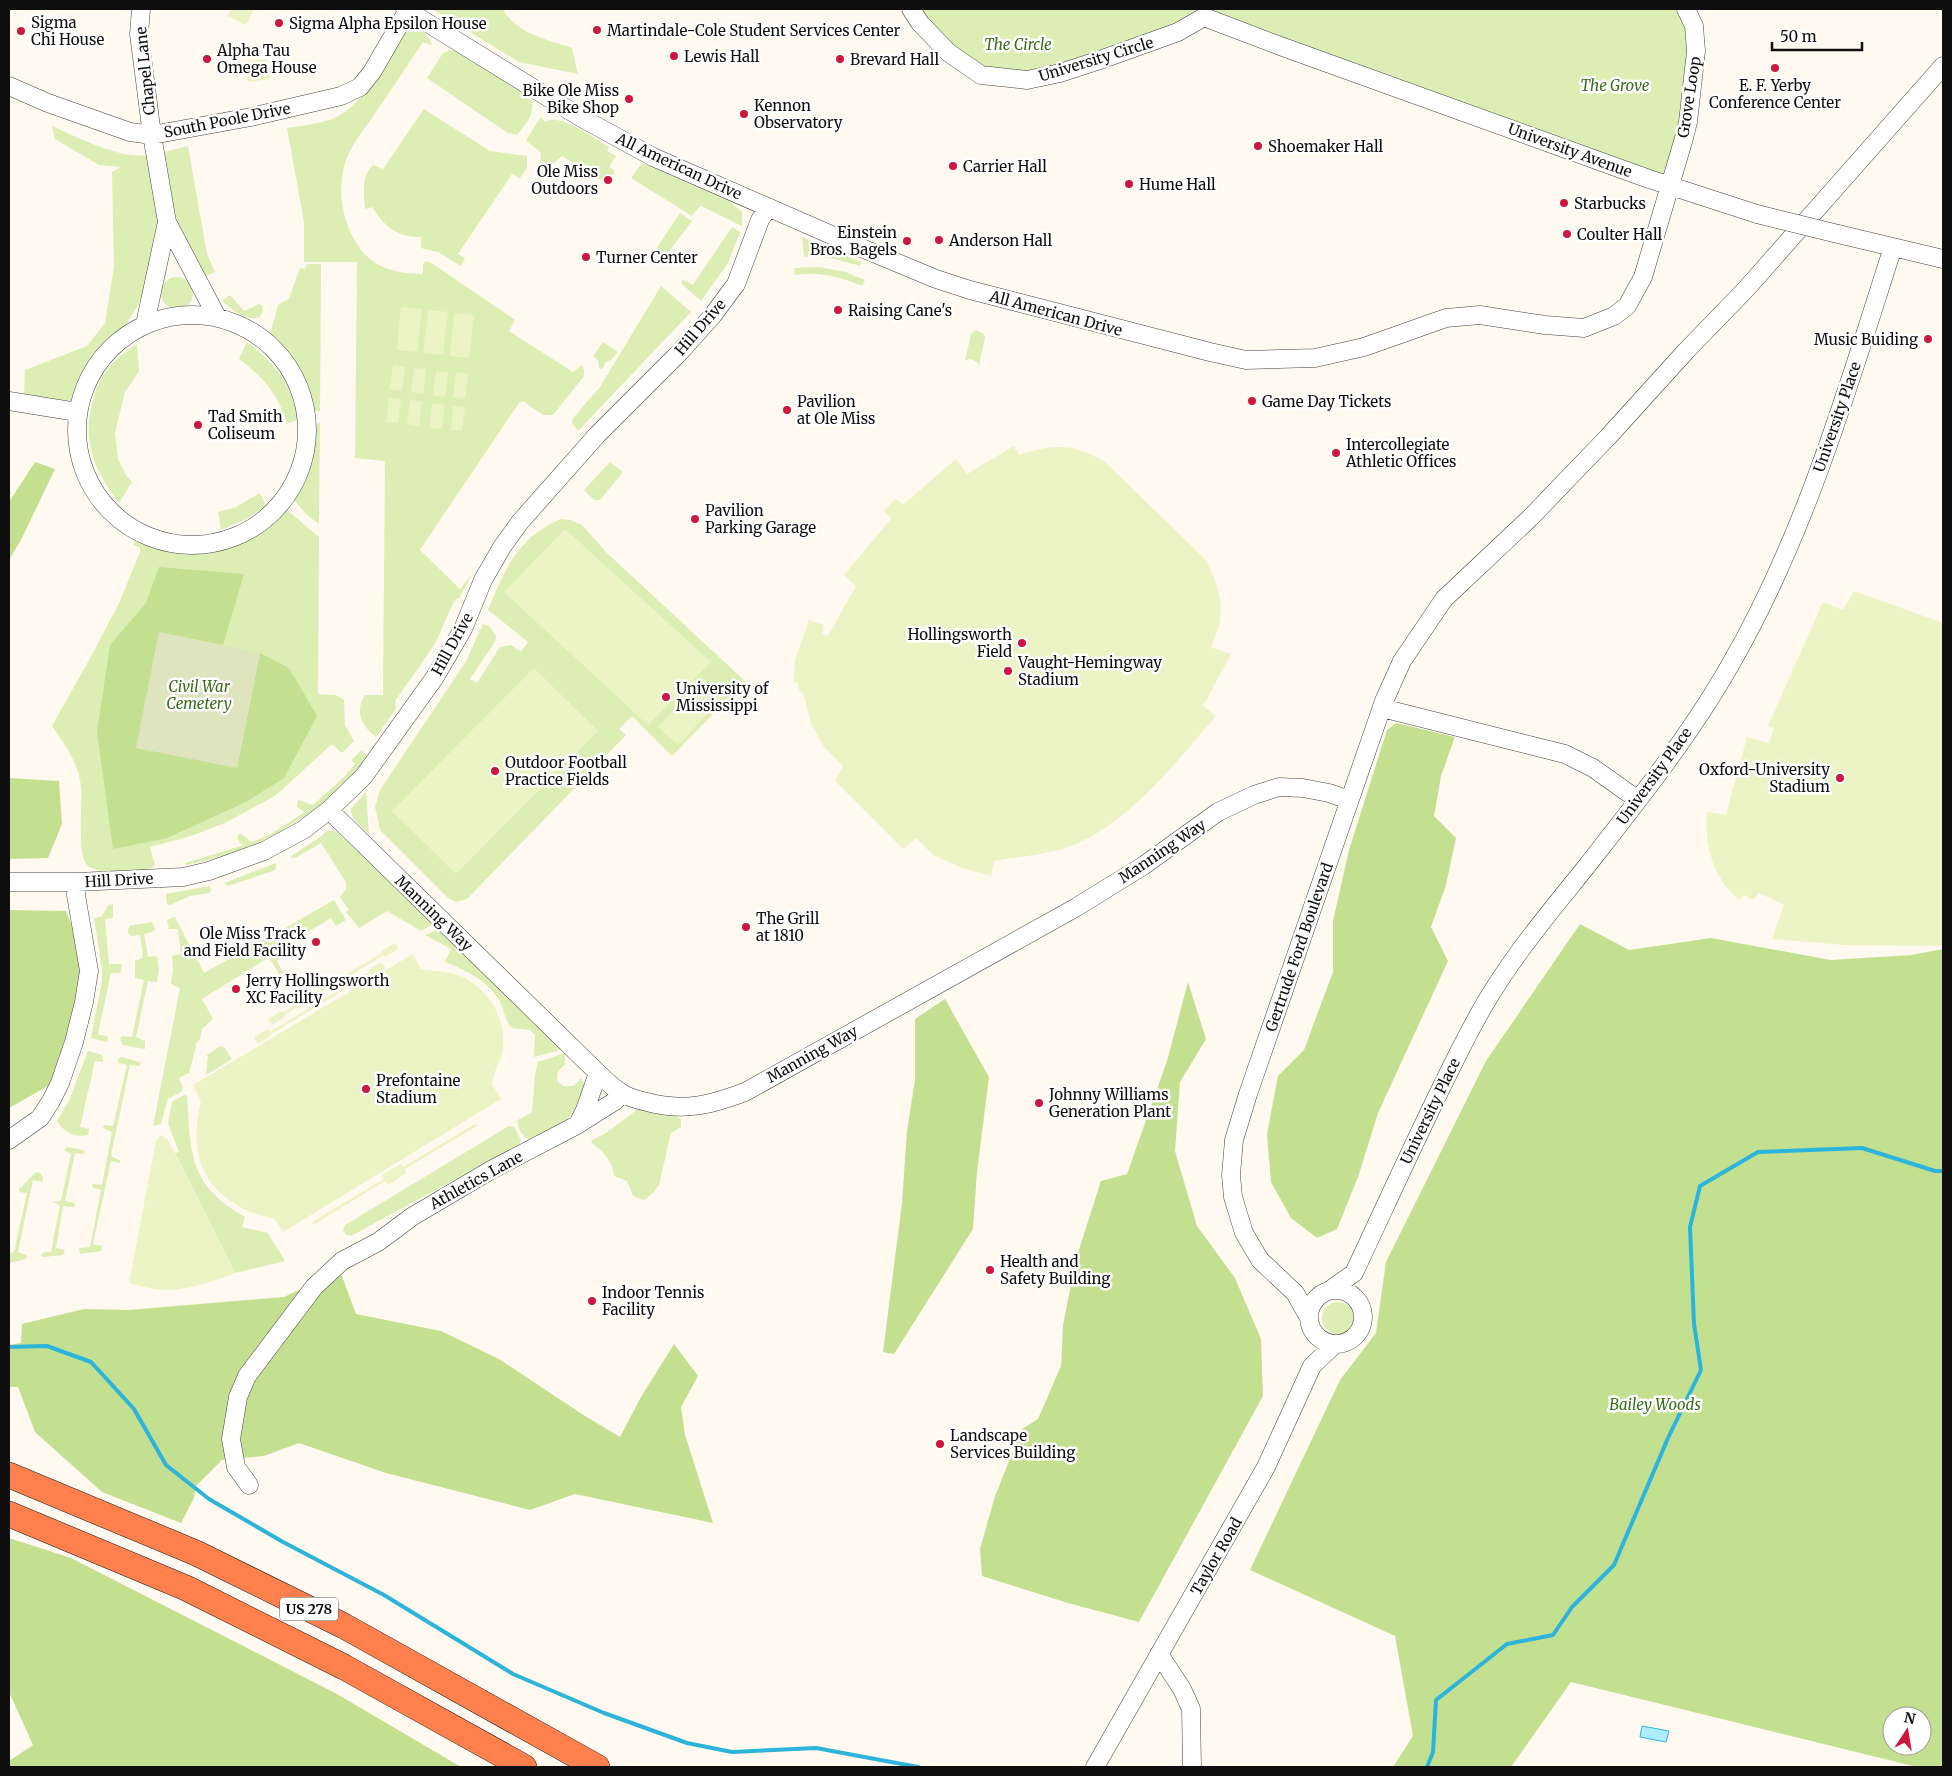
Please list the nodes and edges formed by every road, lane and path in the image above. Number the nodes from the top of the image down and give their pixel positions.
1 (141, 9) edge
2 (911, 9) edge
3 (1686, 9) edge
4 (406, 10) edge
5 (1202, 13) edge
6 (1943, 66) edge
7 (9, 86) edge
8 (152, 135) junction
9 (1671, 186) junction
10 (768, 207) junction
11 (167, 222) junction
12 (1893, 247) junction
13 (1943, 259) edge
14 (217, 317) junction
15 (145, 324) junction
16 (9, 401) edge
17 (77, 412) junction
18 (1382, 708) junction
19 (1349, 800) junction
20 (1638, 800) junction
21 (329, 810) junction
22 (9, 882) edge
23 (77, 882) junction
24 (598, 1073) junction
25 (622, 1094) junction
26 (577, 1125) junction
27 (9, 1140) edge
28 (1354, 1273) junction
29 (1295, 1294) junction
30 (1324, 1294) junction
31 (1360, 1303) junction
32 (1310, 1323) junction
33 (1334, 1344) junction
34 (1312, 1366) junction
35 (9, 1475) edge
36 (249, 1485) dead end
37 (9, 1514) edge
38 (1160, 1654) junction
39 (524, 1767) edge
40 (597, 1767) edge
41 (1094, 1767) edge
42 (1192, 1767) edge

1 - 8 street, Chapel Lane
2 - 5 street, University Circle
3 - 9 street, Grove Loop
4 - 8 street, South Poole Drive
4 - 10 street, All American Drive
5 - 9 street, University Avenue
6 - 18 street, Gertrude Ford Boulevard
7 - 8 street, South Poole Drive
8 - 11 street, Chapel Lane
9 - 10 street, All American Drive
9 - 12 street, University Avenue, bridge
10 - 21 street, Hill Drive
11 - 14 street, Chapel Lane
11 - 15 street, Chapel Lane
12 - 13 street, University Avenue
12 - 20 street, University Place
14 - 15 street
14 - 17 street
15 - 17 street
16 - 17 street
18 - 19 street, Gertrude Ford Boulevard
18 - 20 street
19 - 25 street, Manning Way
19 - 29 street, Gertrude Ford Boulevard
20 - 28 street, University Place
21 - 23 street, Hill Drive
21 - 24 street, Manning Way
22 - 23 street, Hill Drive
23 - 27 street
24 - 25 street, Manning Way
24 - 26 street
25 - 26 street, Athletics Lane
26 - 36 street, Athletics Lane
28 - 30 street, University Place
28 - 31 street
29 - 30 street
29 - 32 street, Gertrude Ford Boulevard
30 - 31 street
30 - 32 street
31 - 33 street
32 - 33 street
32 - 34 street
33 - 34 street, Taylor Road
34 - 38 street, Taylor Road
35 - 40 highway, US 278
37 - 39 highway, US 278
38 - 41 street, Taylor Road
38 - 42 street

